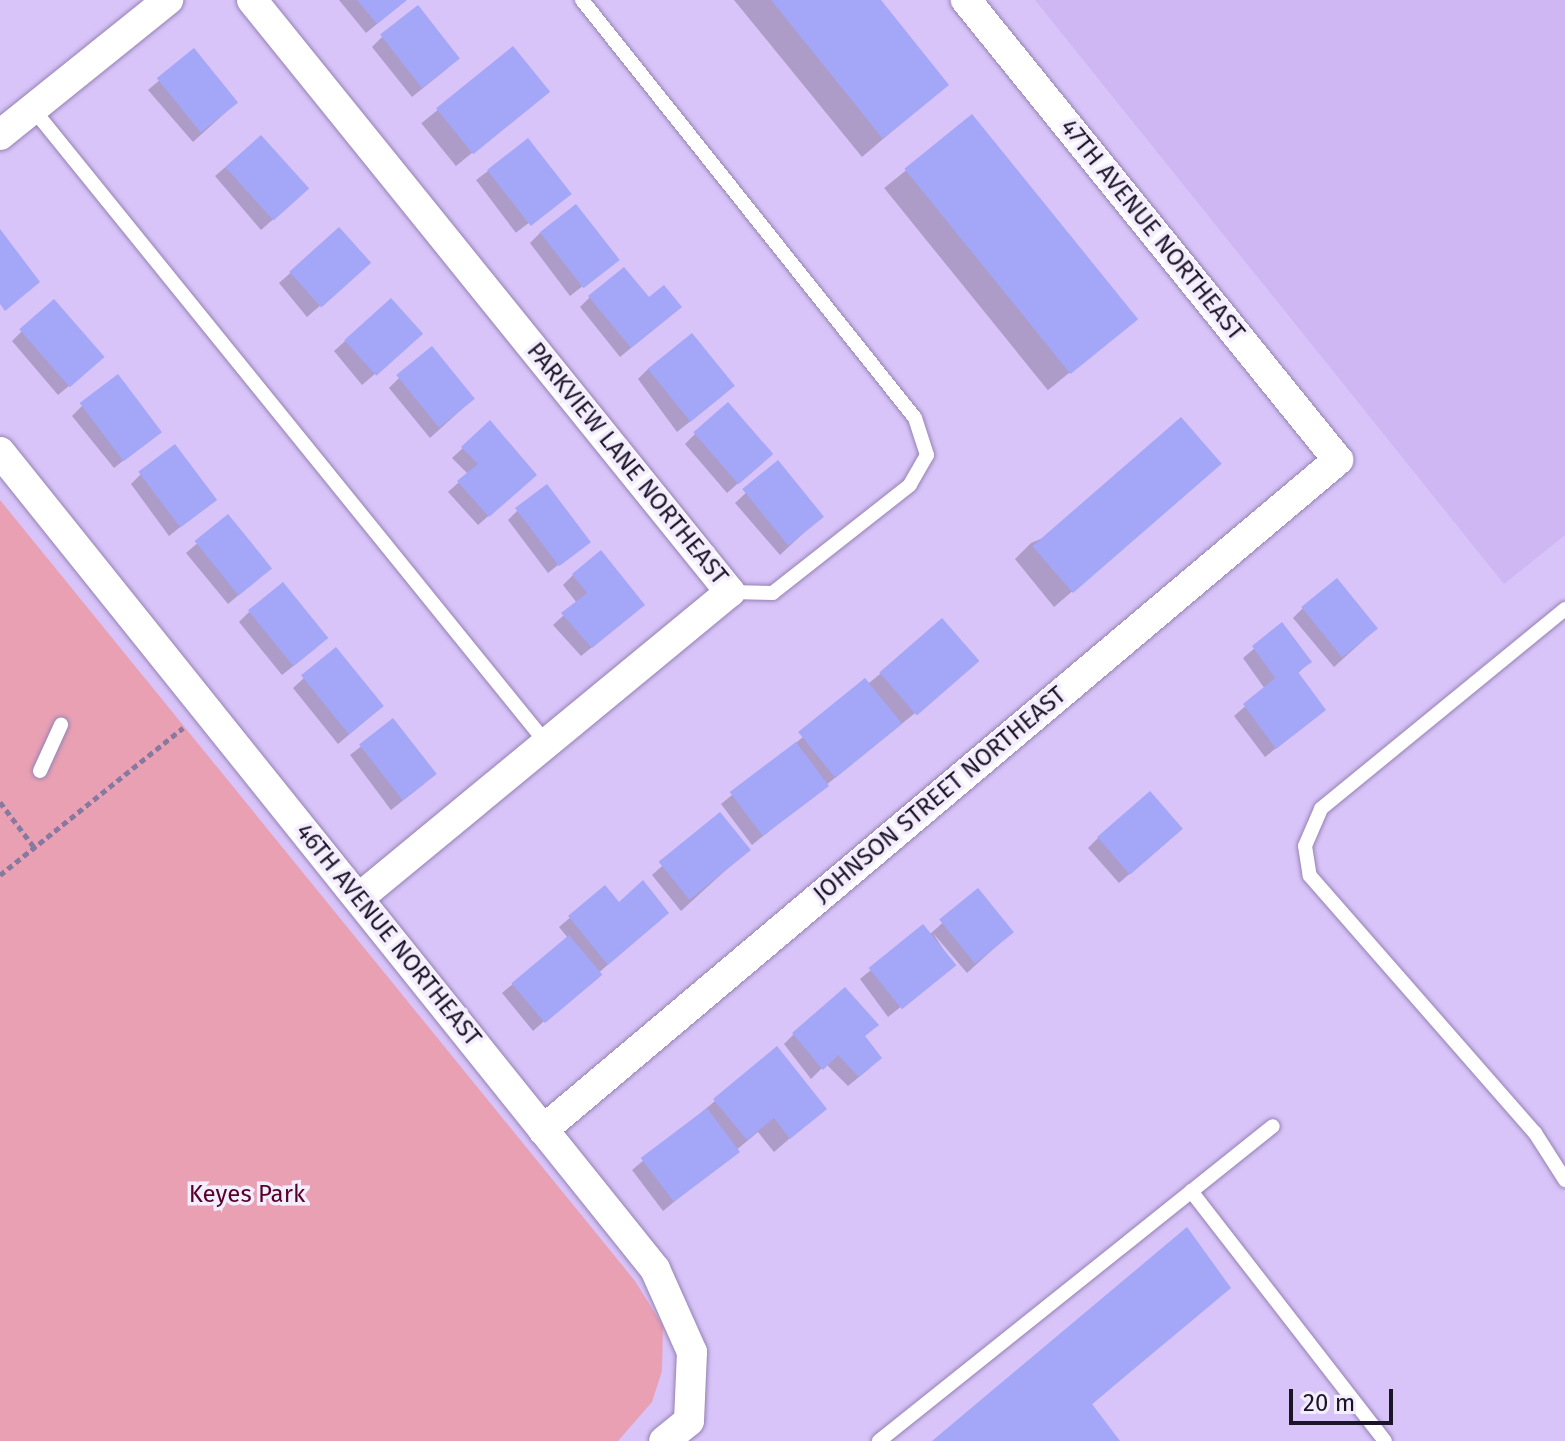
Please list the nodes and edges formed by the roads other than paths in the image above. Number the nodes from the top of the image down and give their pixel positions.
1 (168, 0) edge
2 (252, 0) edge
3 (582, 0) edge
4 (966, 0) edge
5 (33, 109) junction
6 (0, 135) edge
7 (0, 452) edge
8 (1338, 460) joint
9 (730, 592) junction
10 (1565, 609) edge
11 (61, 725) dead end
12 (547, 744) junction
13 (40, 771) dead end
14 (359, 898) junction
15 (1273, 1126) dead end
16 (543, 1130) junction
17 (1565, 1180) edge
18 (1191, 1191) junction
19 (664, 1441) edge
20 (879, 1441) edge
21 (1385, 1441) edge

1 - 5 street
2 - 9 street, PARKVIEW LANE NORTHEAST
3 - 9 lane
4 - 8 street, 47TH AVENUE NORTHEAST
5 - 6 street
5 - 12 lane
7 - 14 street, 46TH AVENUE NORTHEAST
8 - 16 street, JOHNSON STREET NORTHEAST
9 - 12 street, PARKVIEW LANE NORTHEAST
10 - 17 lane
11 - 13 lane
12 - 14 street, PARKVIEW LANE NORTHEAST
14 - 16 street, 46TH AVENUE NORTHEAST
15 - 18 lane
16 - 19 street, 46TH AVENUE NORTHEAST
18 - 20 lane
18 - 21 lane

